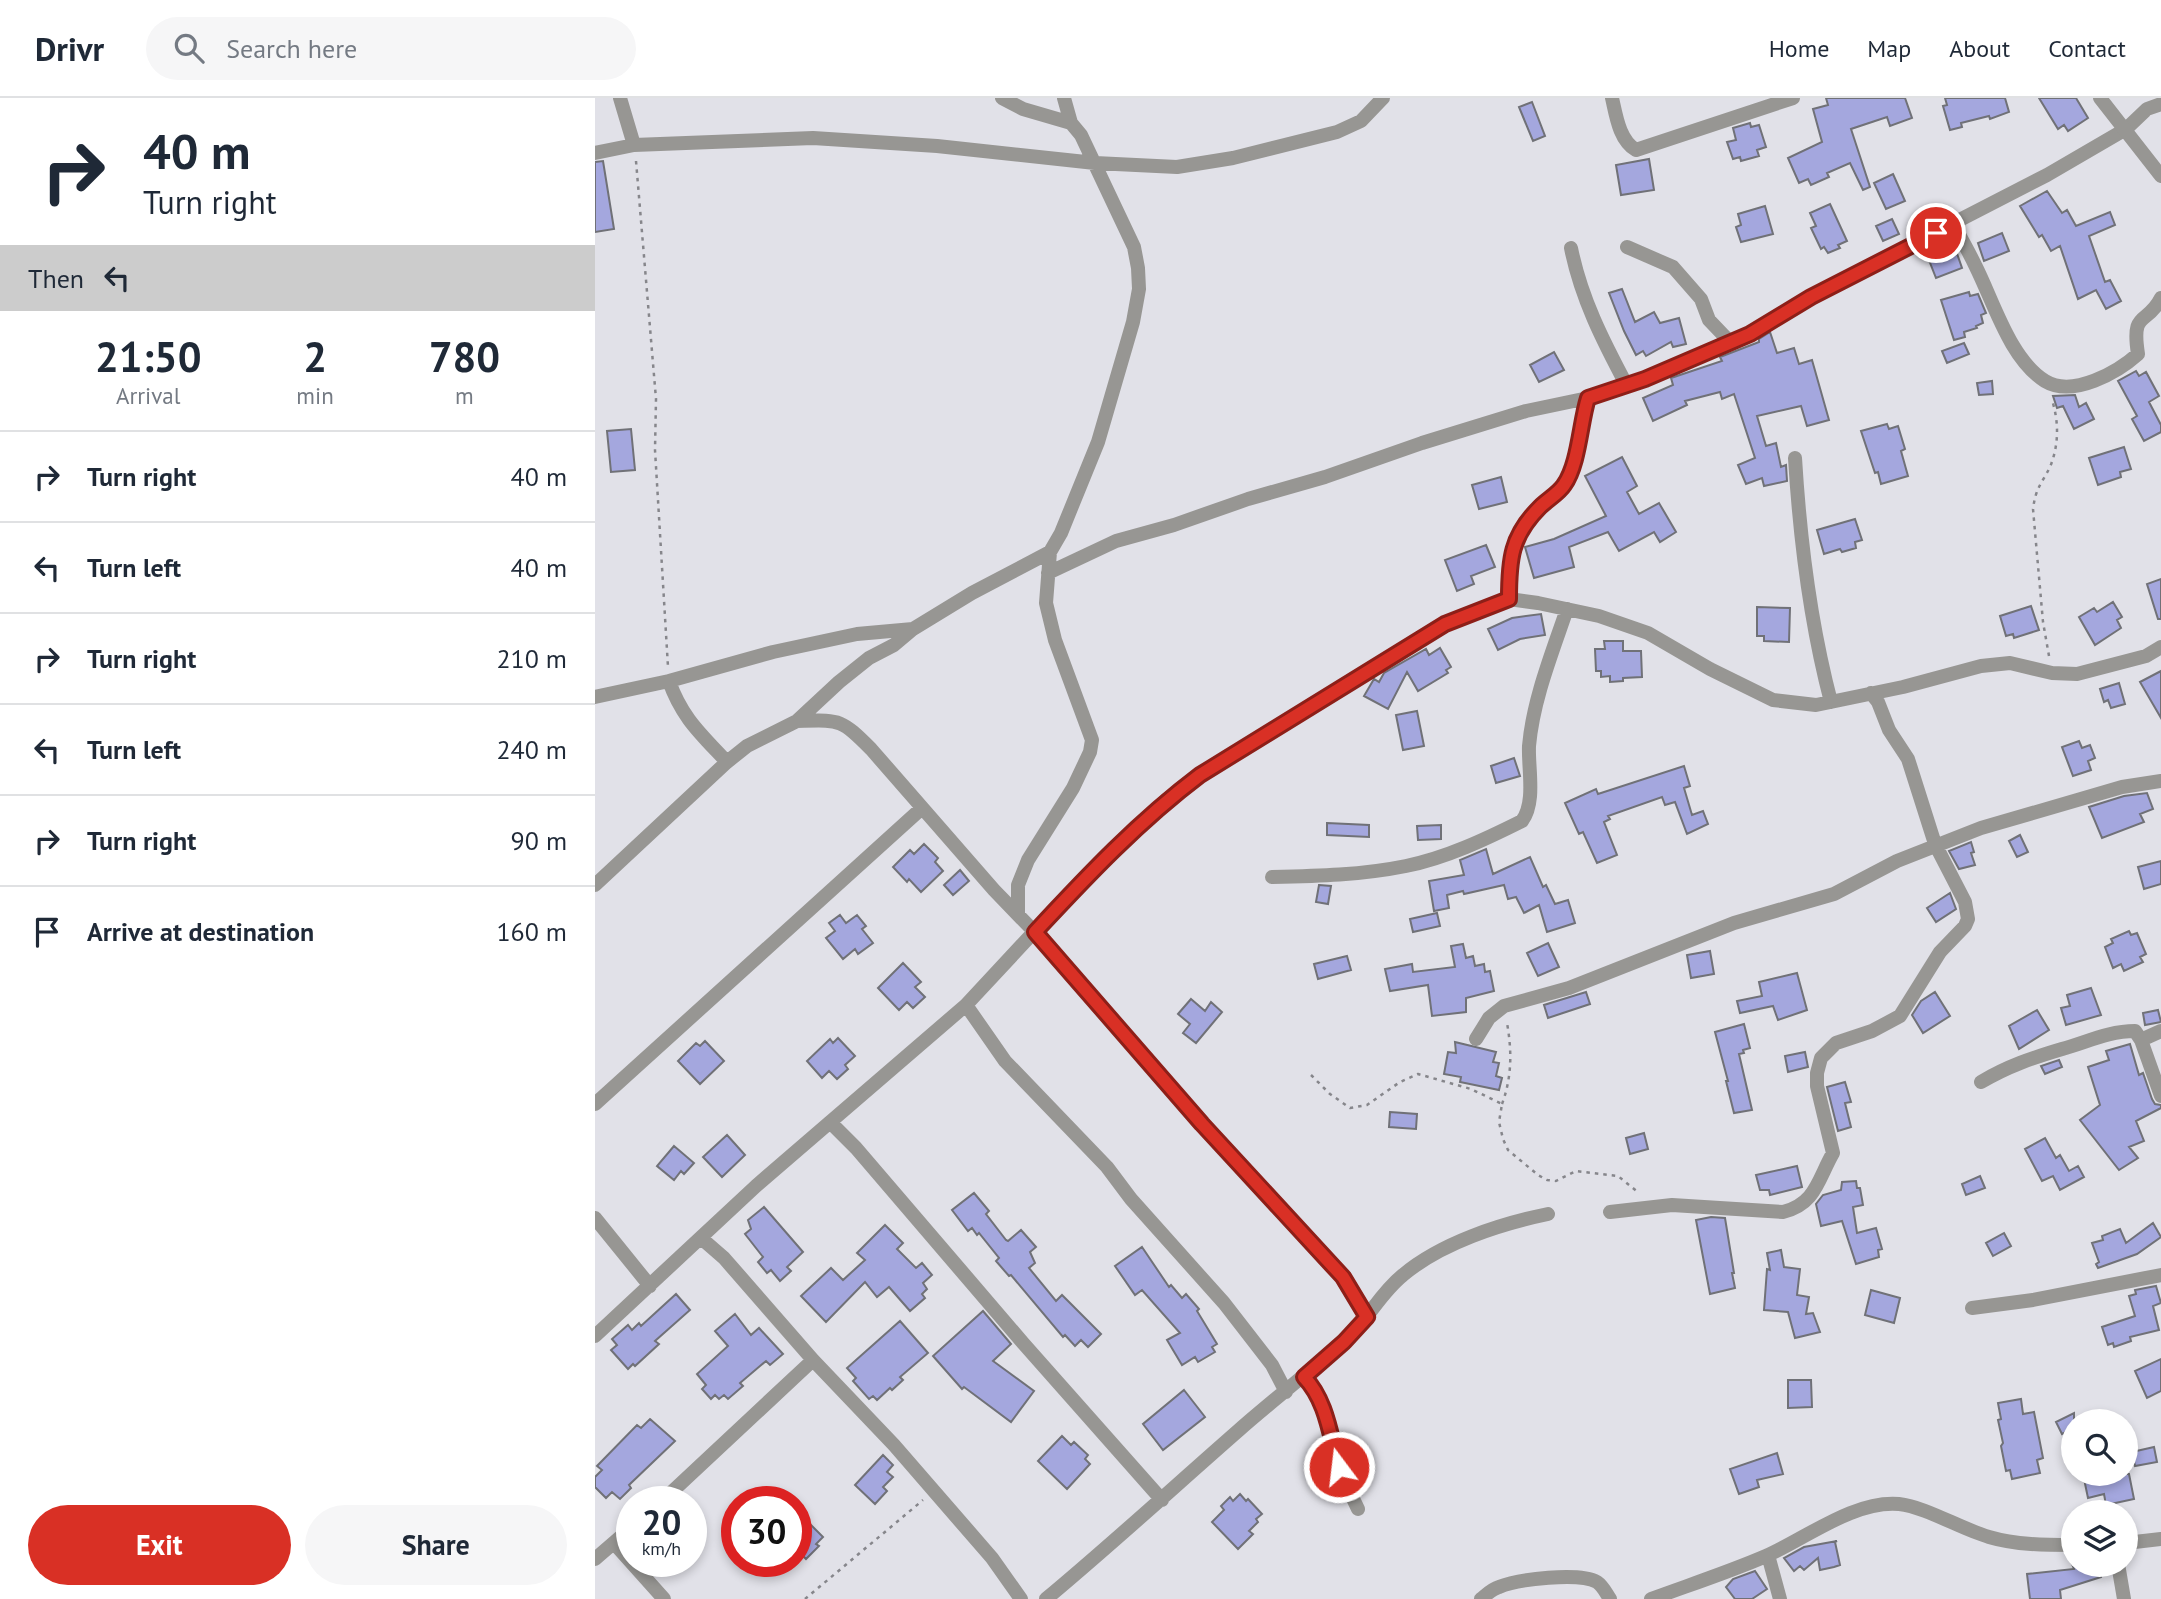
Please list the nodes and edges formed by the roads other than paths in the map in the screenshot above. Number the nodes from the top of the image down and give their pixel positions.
1 (620, 98) edge
2 (1002, 98) edge
3 (1064, 98) edge
4 (1612, 98) edge
5 (1793, 98) edge
6 (2100, 98) edge
7 (1380, 100) edge
8 (1758, 104) edge
9 (2161, 104) edge
10 (1071, 123) junction
11 (2126, 129) junction
12 (634, 145) junction
13 (595, 153) edge
14 (1095, 163) junction
15 (2161, 176) edge
16 (1953, 224) junction
17 (1627, 247) dead end
18 (1571, 248) dead end
19 (2161, 298) edge
20 (1730, 342) junction
21 (1627, 386) junction
22 (1588, 398) junction
23 (1795, 458) dead end
24 (1050, 552) junction
25 (1048, 573) junction
26 (1509, 599) junction
27 (1567, 609) junction
28 (913, 628) junction
29 (2161, 647) edge
30 (669, 681) junction
31 (1871, 693) junction
32 (595, 697) edge
33 (1831, 702) junction
34 (797, 721) junction
35 (727, 762) junction
36 (2161, 781) edge
37 (922, 808) junction
38 (1935, 844) junction
39 (1272, 877) dead end
40 (595, 885) edge
41 (1018, 914) junction
42 (1035, 932) junction
43 (966, 1005) junction
44 (2161, 1031) edge
45 (1476, 1039) dead end
46 (2141, 1040) junction
47 (1982, 1082) dead end
48 (2161, 1096) edge
49 (595, 1104) edge
50 (829, 1122) junction
51 (1610, 1212) dead end
52 (1548, 1214) dead end
53 (595, 1218) edge
54 (701, 1238) junction
55 (2161, 1275) edge
56 (650, 1286) junction
57 (1972, 1308) dead end
58 (1367, 1317) junction
59 (595, 1336) edge
60 (813, 1360) junction
61 (1304, 1377) junction
62 (1286, 1392) junction
63 (678, 1486) edge
64 (1162, 1500) junction
65 (1358, 1509) dead end
66 (2161, 1539) edge
67 (614, 1542) joint
68 (2138, 1542) edge
69 (2061, 1544) edge
70 (1768, 1555) junction
71 (595, 1559) edge
72 (2120, 1577) edge
73 (664, 1599) edge
74 (1021, 1599) edge
75 (1046, 1599) edge
76 (1481, 1599) edge
77 (1610, 1599) edge
78 (1651, 1599) edge
79 (1780, 1599) edge
80 (2124, 1599) edge

1 - 12 street
2 - 10 street
3 - 10 street
4 - 8 street
5 - 8 street
6 - 11 street
7 - 14 street
9 - 11 street
10 - 14 street
11 - 15 street
11 - 16 street
12 - 13 street
12 - 14 street
14 - 24 street
16 - 19 street
16 - 20 street
17 - 20 street
18 - 21 street
20 - 21 street
21 - 22 street
22 - 25 street
22 - 26 street
23 - 33 street
24 - 25 street
24 - 28 street
25 - 41 street
26 - 27 street
26 - 42 street
27 - 33 street
27 - 39 street
28 - 30 street
28 - 34 street
29 - 31 street
30 - 32 street
30 - 35 street
31 - 33 street
31 - 38 street
34 - 35 street
34 - 37 street
35 - 40 street
36 - 38 street
37 - 41 street
37 - 49 street
38 - 45 street
38 - 51 street
41 - 42 street
42 - 43 street
42 - 58 street
43 - 50 street
43 - 62 street
44 - 46 street
46 - 47 street
46 - 48 street
50 - 54 street
50 - 64 street
52 - 58 street
53 - 56 street
54 - 56 street
54 - 60 street
55 - 57 street
56 - 59 street
58 - 61 street
60 - 63 street
60 - 74 street
61 - 62 street
61 - 65 street
62 - 64 street
64 - 75 street
66 - 68 street
67 - 71 street
67 - 73 street
69 - 70 street
70 - 78 street
70 - 79 street
72 - 80 street
76 - 77 street

